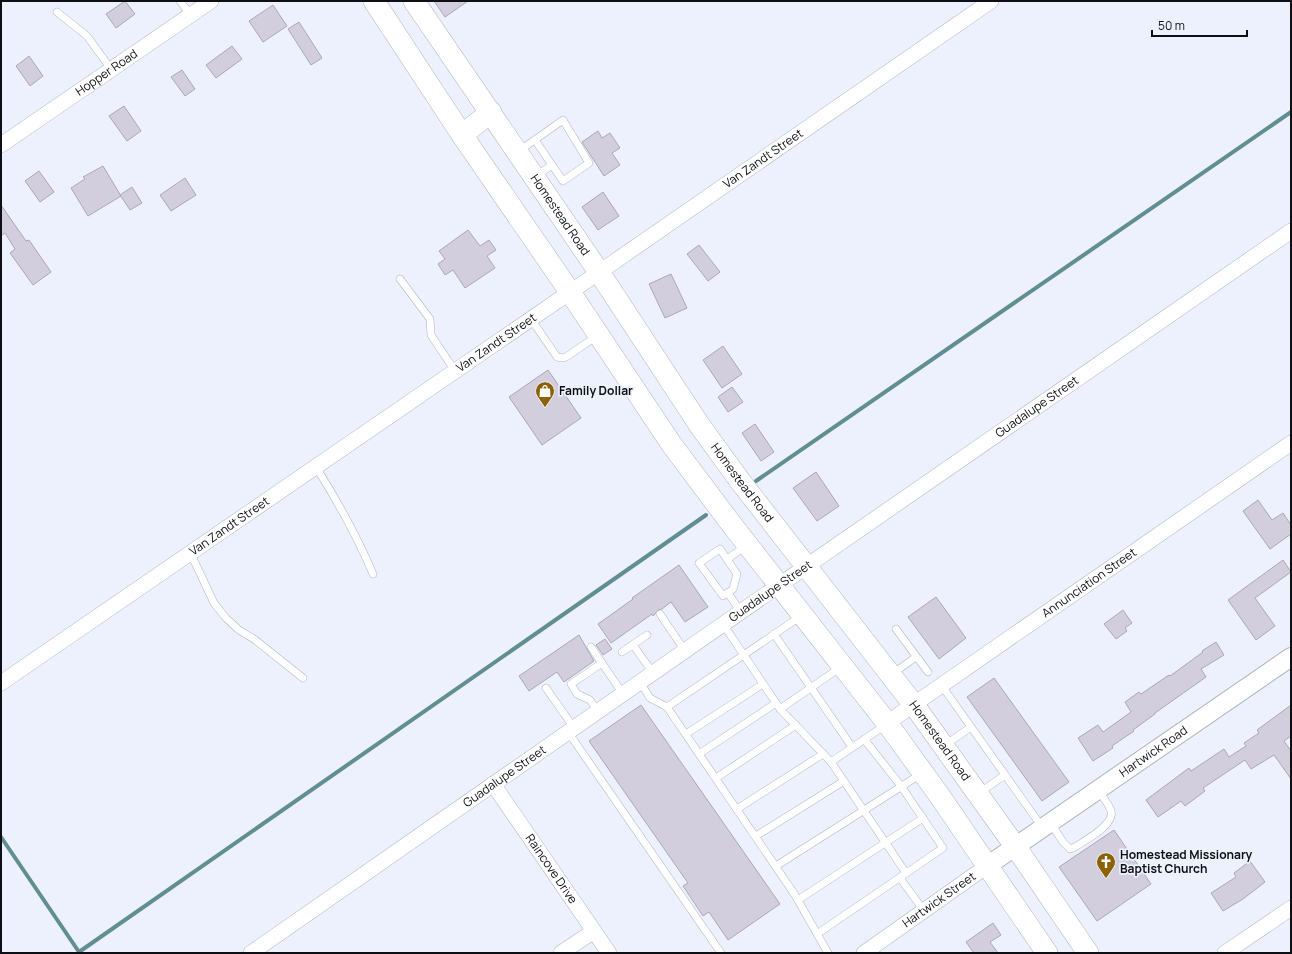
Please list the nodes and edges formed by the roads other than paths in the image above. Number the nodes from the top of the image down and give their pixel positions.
1 (180, 1) edge
2 (211, 1) edge
3 (374, 1) edge
4 (414, 1) edge
5 (991, 1) edge
6 (57, 12) dead end
7 (191, 15) junction
8 (111, 70) junction
9 (491, 112) junction
10 (462, 135) junction
11 (535, 140) junction
12 (1, 145) edge
13 (518, 152) junction
14 (552, 165) junction
15 (534, 177) junction
16 (1291, 231) edge
17 (599, 272) junction
18 (400, 279) dead end
19 (570, 292) junction
20 (531, 319) junction
21 (598, 335) junction
22 (455, 371) junction
23 (700, 426) junction
24 (1291, 443) edge
25 (672, 446) junction
26 (316, 467) junction
27 (748, 545) junction
28 (190, 552) junction
29 (727, 559) junction
30 (807, 567) junction
31 (373, 574) dead end
32 (780, 585) junction
33 (728, 593) junction
34 (741, 612) junction
35 (660, 614) dead end
36 (803, 615) junction
37 (723, 624) junction
38 (896, 629) dead end
39 (774, 634) junction
40 (647, 635) dead end
41 (633, 645) junction
42 (591, 647) dead end
43 (685, 651) junction
44 (622, 652) dead end
45 (744, 655) junction
46 (916, 657) junction
47 (1291, 657) edge
48 (602, 663) junction
49 (843, 666) junction
50 (928, 672) dead end
51 (653, 673) junction
52 (891, 675) junction
53 (303, 678) dead end
54 (640, 682) junction
55 (1, 683) edge
56 (763, 684) junction
57 (942, 686) junction
58 (546, 688) dead end
59 (811, 688) junction
60 (623, 694) junction
61 (776, 703) junction
62 (914, 705) junction
63 (667, 707) junction
64 (780, 710) junction
65 (598, 711) junction
66 (887, 724) junction
67 (796, 726) junction
68 (971, 727) junction
69 (571, 730) junction
70 (686, 734) junction
71 (864, 739) junction
72 (943, 746) junction
73 (852, 747) junction
74 (699, 754) junction
75 (823, 754) junction
76 (830, 762) junction
77 (923, 773) junction
78 (1005, 775) junction
79 (716, 778) junction
80 (844, 781) junction
81 (493, 784) junction
82 (901, 786) junction
83 (1098, 790) junction
84 (978, 794) junction
85 (737, 809) junction
86 (864, 810) junction
87 (923, 818) junction
88 (1046, 824) junction
89 (756, 836) junction
90 (886, 843) junction
91 (1015, 846) junction
92 (776, 866) junction
93 (987, 866) junction
94 (903, 876) junction
95 (798, 900) junction
96 (1291, 908) edge
97 (924, 911) junction
98 (594, 931) junction
99 (818, 934) junction
100 (252, 953) edge
101 (561, 953) edge
102 (609, 953) edge
103 (721, 953) edge
104 (828, 953) edge
105 (864, 953) edge
106 (1047, 953) edge
107 (1088, 953) edge
108 (1225, 953) edge

1 - 7 lane
2 - 7 street, Hopper Road
3 - 10 main road
4 - 9 main road, Homestead Road
5 - 17 street, Van Zandt Street
6 - 8 lane
7 - 8 street, Hopper Road
8 - 12 street, Hopper Road
9 - 10 main road
9 - 13 main road, Homestead Road
10 - 19 main road
11 - 13 lane
11 - 14 lane
11 - 14 lane
13 - 15 main road, Homestead Road
14 - 15 lane
15 - 17 main road, Homestead Road
16 - 30 street, Guadalupe Street
17 - 19 street, Van Zandt Street
17 - 23 main road, Homestead Road
18 - 22 lane
19 - 20 street, Van Zandt Street
19 - 21 main road
20 - 21 lane
20 - 22 street, Van Zandt Street
21 - 25 main road
22 - 26 street, Van Zandt Street
23 - 25 main road
23 - 30 main road, Homestead Road
24 - 57 street, Annunciation Street
25 - 27 main road
26 - 28 street, Van Zandt Street
26 - 31 lane
27 - 29 lane
27 - 32 main road
28 - 53 lane
28 - 55 street, Van Zandt Street
29 - 33 lane
29 - 33 lane
30 - 32 street, Guadalupe Street
30 - 52 main road, Homestead Road
32 - 34 street, Guadalupe Street
32 - 36 main road
33 - 34 lane
34 - 37 street, Guadalupe Street
35 - 43 lane
36 - 39 lane
36 - 49 main road
37 - 43 street, Guadalupe Street
37 - 45 lane
38 - 46 lane
39 - 45 lane
39 - 59 lane
40 - 41 lane
41 - 44 lane
41 - 51 lane
42 - 48 lane
43 - 51 street, Guadalupe Street
45 - 56 lane
45 - 63 lane
46 - 50 lane
46 - 52 lane
47 - 83 street, Hartwick Road
48 - 60 lane
48 - 65 lane
49 - 59 lane
49 - 66 main road
51 - 54 street, Guadalupe Street
52 - 62 main road, Homestead Road
54 - 60 street, Guadalupe Street
54 - 63 lane
56 - 61 lane
56 - 70 lane
57 - 62 street, Annunciation Street
57 - 68 lane
58 - 69 lane
59 - 64 lane
59 - 73 lane
60 - 65 street, Guadalupe Street
61 - 64 lane
61 - 74 lane
62 - 66 street, Annunciation Street
62 - 72 main road, Homestead Road
63 - 70 lane
64 - 67 lane
65 - 69 street, Guadalupe Street
66 - 71 lane
66 - 77 main road
67 - 75 lane
67 - 79 lane
68 - 72 lane
68 - 78 lane
69 - 81 street, Guadalupe Street
69 - 103 lane
70 - 74 lane
71 - 73 lane
71 - 82 lane
72 - 84 main road, Homestead Road
73 - 76 lane
74 - 79 lane
75 - 76 lane
75 - 85 lane
76 - 80 lane
77 - 82 lane
77 - 93 main road
78 - 84 lane
78 - 88 lane
79 - 85 lane
80 - 86 lane
80 - 89 lane
81 - 98 street, Raincove Drive
81 - 100 street, Guadalupe Street
82 - 86 lane
82 - 87 lane
83 - 88 street, Hartwick Road
83 - 88 lane
84 - 91 main road, Homestead Road
85 - 89 lane
86 - 90 lane
86 - 92 lane
87 - 90 lane
87 - 94 lane
88 - 91 street, Hartwick Road
89 - 92 lane
90 - 94 lane
90 - 95 lane
91 - 93 street, Hartwick Street
91 - 107 main road, Homestead Road
92 - 95 lane
93 - 97 street, Hartwick Street
93 - 106 main road
94 - 97 lane
94 - 99 lane
95 - 99 lane
96 - 108 street
97 - 105 street, Hartwick Street
98 - 101 street
98 - 102 street, Raincove Drive
99 - 104 lane

